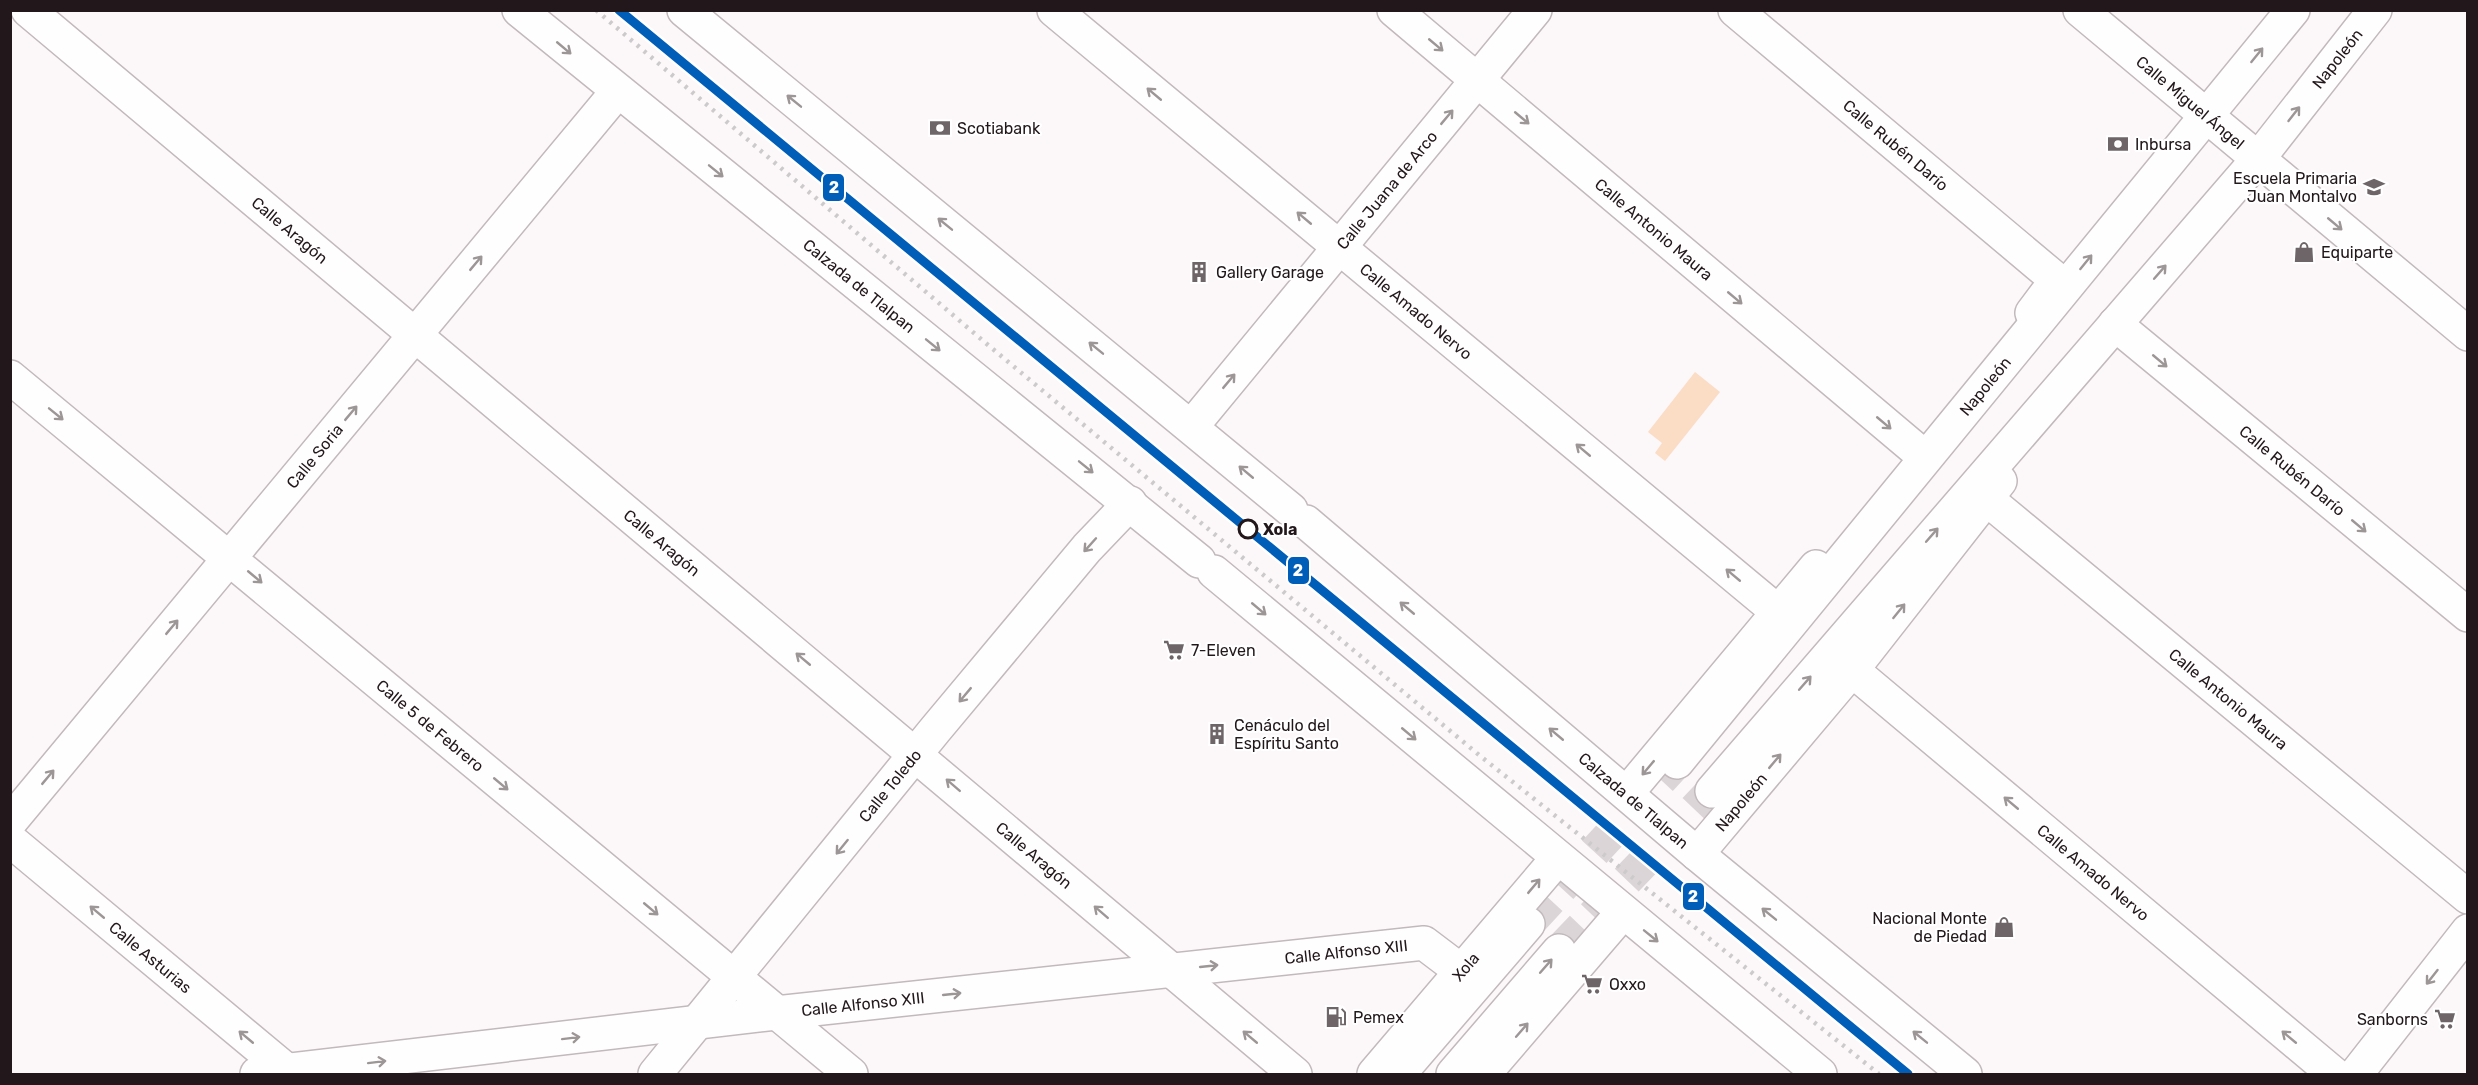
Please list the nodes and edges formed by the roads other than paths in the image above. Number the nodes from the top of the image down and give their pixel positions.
1 (28, 10) edge
2 (519, 10) edge
3 (1054, 10) edge
4 (1394, 10) edge
5 (1535, 10) edge
6 (1735, 10) edge
7 (2080, 10) edge
8 (2293, 10) edge
9 (2375, 10) edge
10 (689, 12) edge
11 (1477, 80) junction
12 (617, 92) junction
13 (2206, 116) junction
14 (2258, 159) junction
15 (1339, 248) junction
16 (2056, 281) joint
17 (2115, 324) junction
18 (2468, 334) edge
19 (416, 335) junction
20 (10, 376) edge
21 (2066, 380) junction
22 (1192, 426) junction
23 (1914, 448) junction
24 (1988, 500) junction
25 (1130, 503) junction
26 (231, 557) junction
27 (1778, 612) junction
28 (2468, 615) edge
29 (1852, 670) junction
30 (917, 754) junction
31 (1677, 762) tunnel mouth
32 (1712, 791) tunnel mouth
33 (1627, 794) junction
34 (10, 822) edge
35 (10, 840) edge
36 (1697, 854) junction
37 (1557, 859) junction
38 (2468, 897) edge
39 (1623, 912) junction
40 (1528, 924) tunnel mouth
41 (2468, 931) edge
42 (1559, 951) tunnel mouth
43 (1169, 970) junction
44 (1461, 972) junction
45 (734, 979) junction
46 (776, 1013) junction
47 (699, 1022) junction
48 (290, 1073) edge
49 (257, 1074) edge
50 (655, 1074) edge
51 (851, 1074) edge
52 (1295, 1074) edge
53 (1374, 1074) edge
54 (1399, 1074) edge
55 (1453, 1074) edge
56 (1484, 1074) edge
57 (1820, 1074) edge
58 (1965, 1074) edge
59 (2334, 1074) edge
60 (2356, 1074) edge

1 - 19 main road, Calle Aragón
2 -> 12 main road, Calzada de Tlalpan
15 -> 3 main road, Calle Amado Nervo
4 -> 11 main road, Calle Antonio Maura
5 - 11 main road, Calle Juana de Arco
6 - 16 main road, Calle Rubén Darío
7 - 13 main road, Calle Miguel Ángel
13 -> 8 main road, Napoleón
14 -> 9 main road, Napoleón
22 -> 10 main road, Calzada de Tlalpan
15 -> 11 main road, Calle Juana de Arco
11 -> 23 main road, Calle Antonio Maura
19 -> 12 main road, Calle Soria
12 -> 25 main road, Calzada de Tlalpan
13 - 14 main road, Calle Miguel Ángel
31 -> 13 main road, Napoleón
17 -> 14 main road, Napoleón
14 -> 18 main road, Calle Miguel Ángel
22 -> 15 main road, Calle Juana de Arco
27 -> 15 main road, Calle Amado Nervo
16 - 23 main road, Napoleón
17 - 21 main road, Napoleón
17 -> 28 main road, Calle Rubén Darío
26 -> 19 main road, Calle Soria
30 -> 19 main road, Calle Aragón
20 -> 26 main road, Calle 5 de Febrero
21 - 24 main road, Napoleón
32 -> 21 main road, Napoleón
33 -> 22 main road, Calzada de Tlalpan
23 - 27 main road, Napoleón
29 -> 24 main road, Napoleón
24 - 38 main road, Calle Antonio Maura
25 -> 30 main road, Calle Toledo
25 -> 37 main road, Calzada de Tlalpan
34 -> 26 main road, Calle Soria
26 -> 45 main road, Calle 5 de Febrero
27 -> 33 main road, Napoleón
36 -> 29 main road, Napoleón
59 -> 29 main road, Calle Amado Nervo
43 -> 30 main road, Calle Aragón
30 -> 45 main road, Calle Toledo
33 - 36 main road, Calzada de Tlalpan
48 -> 35 main road, Calle Asturias
58 -> 36 main road, Calzada de Tlalpan
37 - 39 main road, Calzada de Tlalpan
44 -> 37 main road, Xola
56 -> 39 main road
39 -> 57 main road, Calzada de Tlalpan
40 - 54 main road, Xola
41 -> 60 main road
55 -> 42 main road
43 -> 44 main road, Calle Alfonso XIII
46 -> 43 main road, Calle Alfonso XIII
52 -> 43 main road, Calle Aragón
44 - 53 main road, Xola
45 - 46 main road, Calle 5 de Febrero
45 - 47 main road, Calle Toledo
46 - 47 main road, Calle Alfonso XIII
46 - 51 main road, Calle 5 de Febrero
48 -> 47 main road, Calle Alfonso XIII
47 - 50 main road, Calle Toledo
48 - 49 main road, Calle Alfonso XIII

